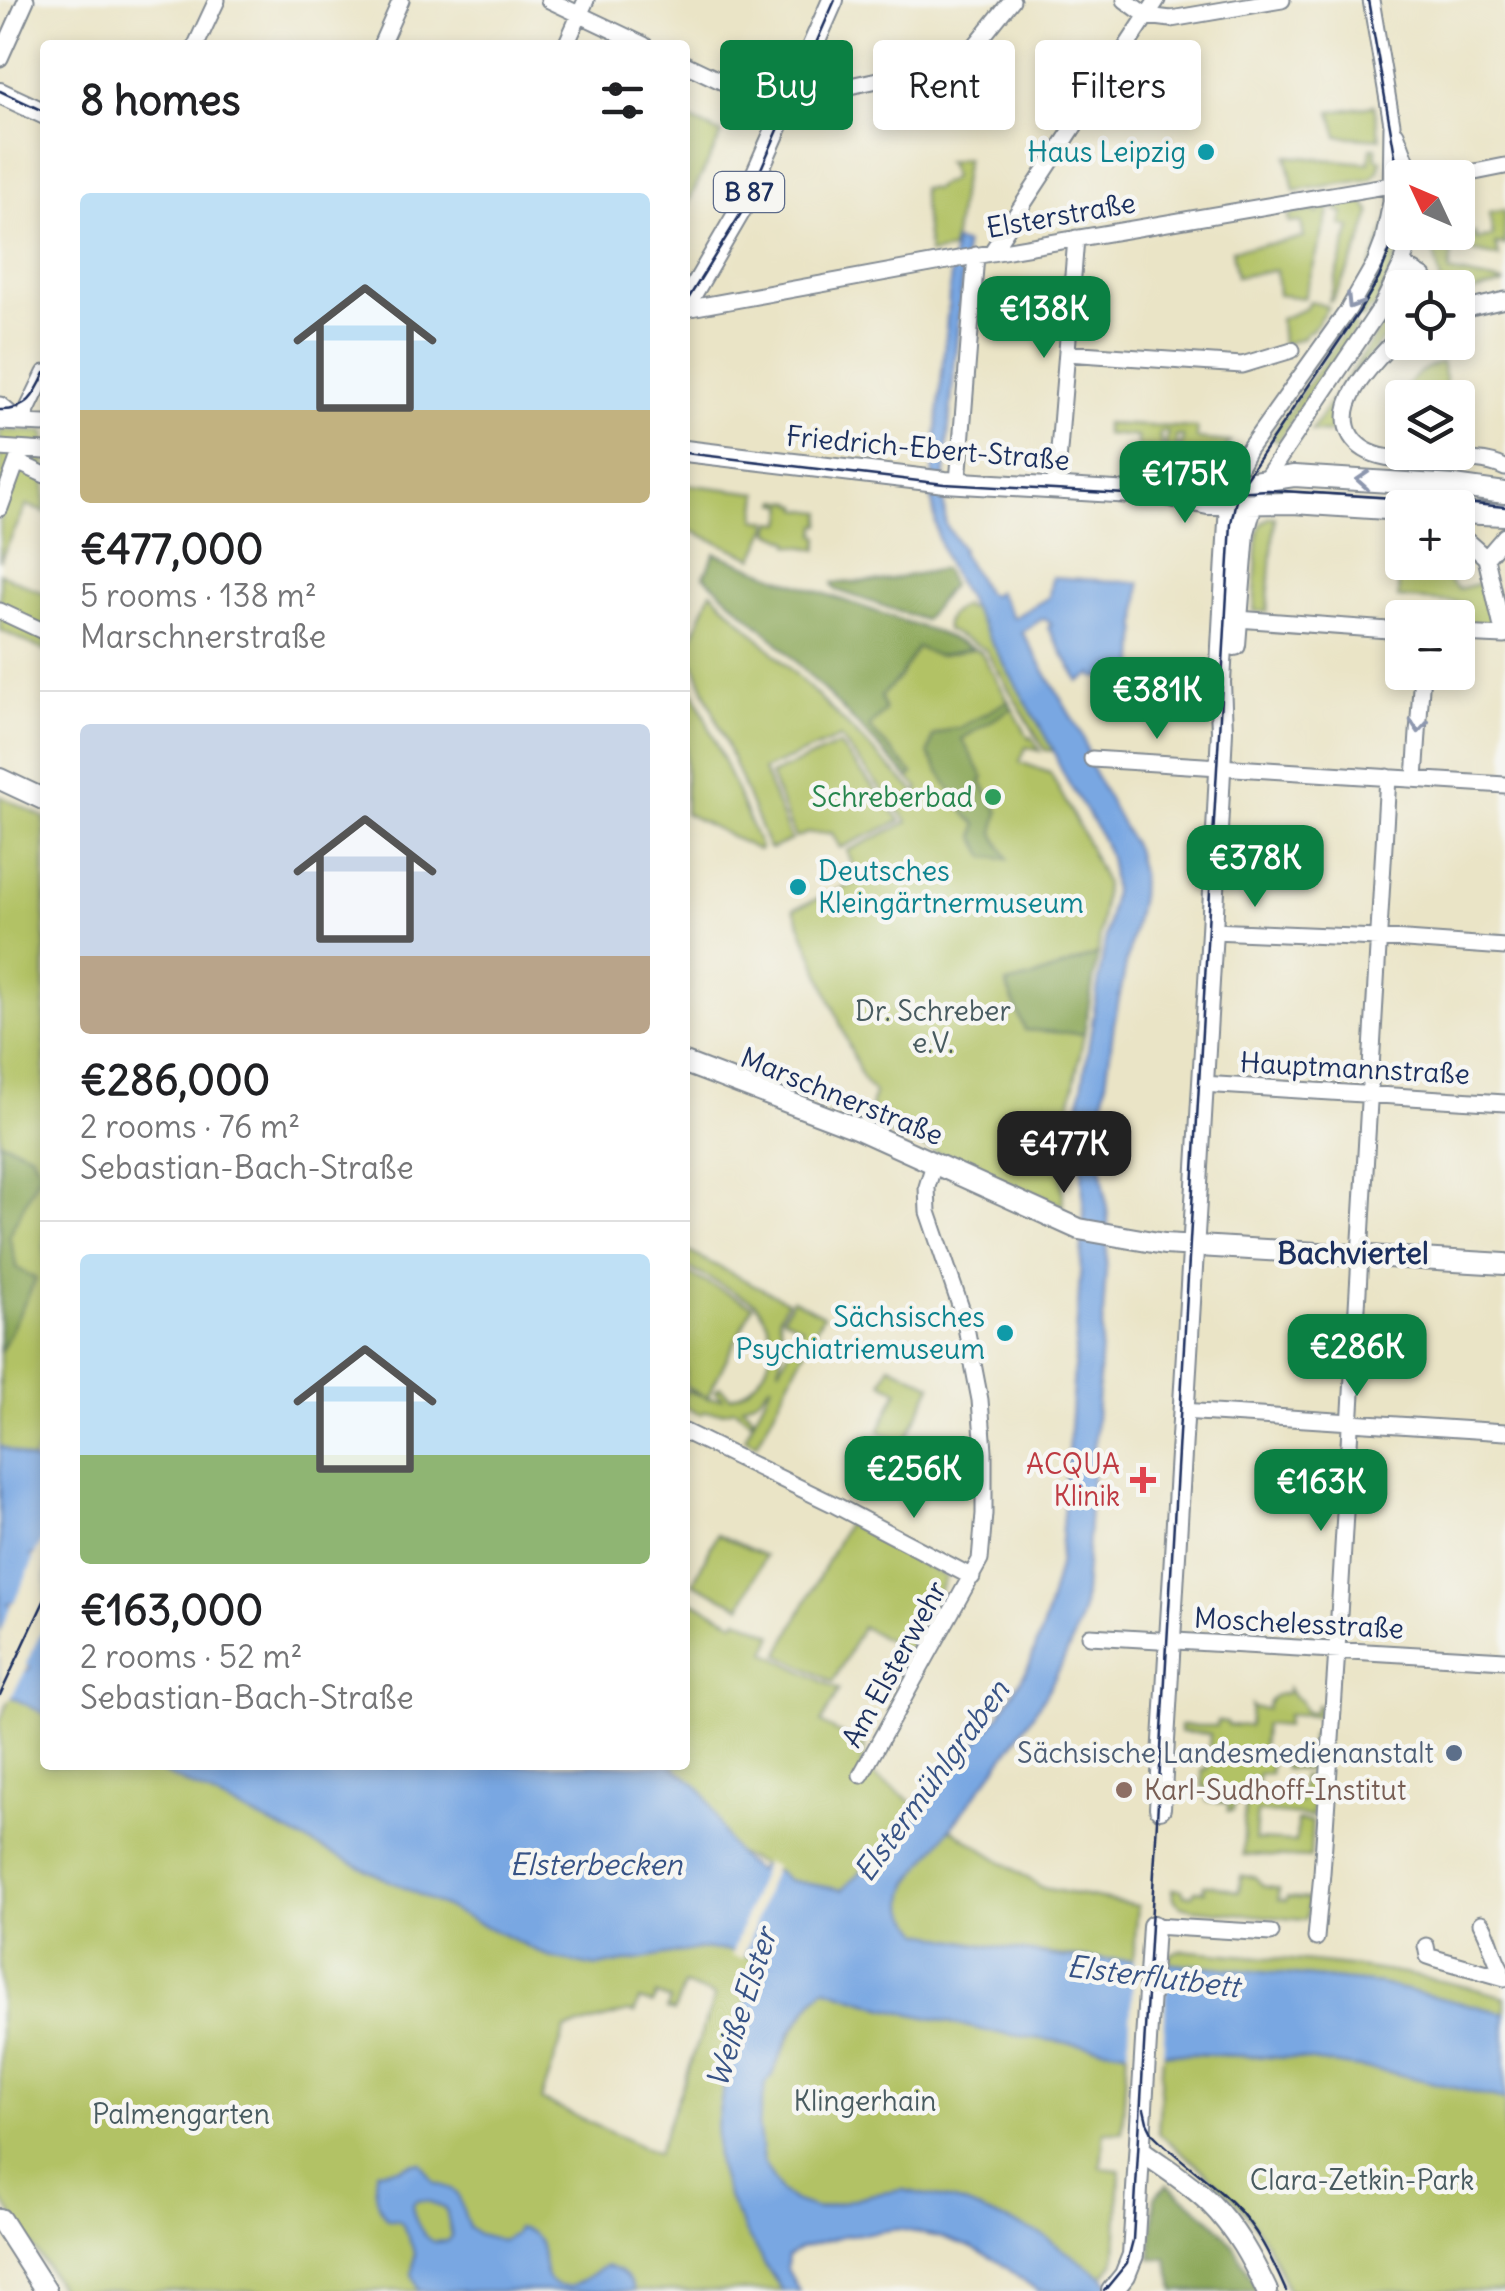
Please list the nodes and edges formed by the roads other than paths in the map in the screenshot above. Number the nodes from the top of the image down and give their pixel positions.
1 (26, 0) edge
2 (217, 0) edge
3 (401, 0) edge
4 (548, 0) edge
5 (833, 0) edge
6 (1012, 0) edge
7 (1125, 0) edge
8 (1158, 0) edge
9 (1282, 0) edge
10 (1371, 0) edge
11 (583, 7) edge
12 (1146, 16) junction
13 (198, 40) edge
14 (382, 40) edge
15 (568, 40) edge
16 (636, 40) edge
17 (815, 40) edge
18 (0, 58) edge
19 (690, 66) edge
20 (720, 78) edge
21 (853, 85) edge
22 (0, 93) edge
23 (40, 112) edge
24 (1392, 124) junction
25 (776, 130) edge
26 (1395, 160) edge
27 (1406, 160) edge
28 (1505, 166) edge
29 (1475, 172) edge
30 (1385, 186) edge
31 (1385, 233) edge
32 (1076, 238) junction
33 (1406, 250) edge
34 (971, 256) junction
35 (1402, 264) junction
36 (1412, 270) edge
37 (690, 286) edge
38 (690, 288) edge
39 (1505, 300) edge
40 (728, 301) junction
41 (690, 306) edge
42 (1475, 307) edge
43 (1292, 350) dead end
44 (1385, 352) edge
45 (1067, 353) junction
46 (40, 392) edge
47 (0, 405) edge
48 (0, 422) edge
49 (32, 423) edge
50 (0, 448) edge
51 (40, 452) edge
52 (690, 452) edge
53 (19, 456) junction
54 (1505, 468) edge
55 (40, 471) edge
56 (1264, 480) junction
57 (945, 481) junction
58 (1056, 488) junction
59 (1503, 489) edge
60 (1239, 498) junction
61 (0, 508) edge
62 (1385, 509) edge
63 (1475, 514) edge
64 (1505, 516) edge
65 (1505, 536) edge
66 (1475, 549) edge
67 (1486, 558) junction
68 (0, 611) edge
69 (1237, 619) junction
70 (40, 630) edge
71 (1385, 630) edge
72 (1475, 635) edge
73 (1505, 636) edge
74 (1421, 690) edge
75 (1222, 730) junction
76 (1092, 759) dead end
77 (1220, 769) junction
78 (1388, 777) junction
79 (1415, 779) junction
80 (0, 780) edge
81 (1505, 785) edge
82 (40, 798) edge
83 (1212, 931) junction
84 (1378, 938) junction
85 (1505, 946) edge
86 (690, 1065) edge
87 (1202, 1084) junction
88 (1370, 1093) junction
89 (1505, 1102) edge
90 (934, 1164) junction
91 (1193, 1246) junction
92 (1361, 1256) junction
93 (1505, 1264) edge
94 (1182, 1411) junction
95 (1350, 1421) junction
96 (1505, 1432) edge
97 (690, 1434) edge
98 (972, 1577) junction
99 (1090, 1636) dead end
100 (1169, 1642) junction
101 (1337, 1650) junction
102 (1505, 1660) edge
103 (861, 1775) dead end
104 (1160, 1808) dead end
105 (1481, 1923) dead end
106 (1153, 1926) joint
107 (1271, 1934) dead end
108 (1316, 1938) dead end
109 (1426, 1946) dead end
110 (1502, 1977) edge
111 (1140, 2150) junction
112 (0, 2219) edge
113 (0, 2244) edge
114 (1115, 2287) edge
115 (30, 2291) edge
116 (46, 2291) edge
117 (1267, 2291) edge

1 - 18 street
2 - 13 street
3 - 14 street
4 - 11 street
5 - 17 main road, B 87
6 - 21 street
7 - 12 street
8 - 12 street
9 - 12 street
10 - 24 street
11 - 15 street
11 - 16 street
12 - 34 street
19 - 20 street
22 - 23 main road
24 - 26 street
24 - 27 street
25 - 37 main road, B 87
28 - 29 street
30 - 32 street, Elsterstraße
31 -> 60 street
32 - 34 street, Elsterstraße
32 - 45 street
33 - 35 street
34 - 40 street, Elsterstraße
34 - 57 street
35 - 36 street
35 - 56 street
38 - 40 street
39 - 42 street
40 - 41 street, Elsterstraße
43 - 45 street
44 - 54 street
45 - 58 street
46 - 49 street
47 - 49 street
48 - 49 street
50 - 53 street
51 - 53 street
52 - 57 main road, Friedrich-Ebert-Straße
53 - 55 street
53 - 61 street
59 -> 56 main road, Friedrich-Ebert-Straße
56 - 60 main road, Friedrich-Ebert-Straße
57 - 58 main road, Friedrich-Ebert-Straße
58 - 60 main road, Friedrich-Ebert-Straße
60 - 62 main road, Friedrich-Ebert-Straße
60 - 69 main road
60 - 75 main road
63 - 64 main road
65 - 67 street
66 - 67 street
67 - 73 street
68 - 70 street
69 - 71 street
69 - 75 main road
72 - 73 street
74 -> 79 street
75 - 77 main road
76 - 77 street
77 - 78 street
77 - 83 main road
78 - 79 street
78 - 84 street
79 - 81 street
80 - 82 main road
83 - 84 street
83 - 87 main road
84 - 85 street
84 - 88 street
86 - 90 main road, Marschnerstraße
87 - 88 street, Hauptmannstraße
87 - 91 main road
88 - 89 street, Hauptmannstraße
88 - 92 street
90 - 91 main road, Marschnerstraße
90 - 98 street, Am Elsterwehr
91 - 92 main road, Marschnerstraße
91 - 94 main road
92 - 93 main road, Marschnerstraße
92 - 95 street
94 - 95 street
94 - 100 main road
95 - 96 street
95 - 101 street
97 - 98 street
98 - 103 street, Am Elsterwehr
99 - 100 street, Moschelesstraße
100 - 101 street, Moschelesstraße
100 - 104 main road
101 - 102 street, Moschelesstraße
101 - 108 street
105 - 110 street
106 - 107 street
106 - 111 main road
109 - 110 street
111 - 114 main road
111 - 117 main road
112 - 116 main road
113 - 115 main road

